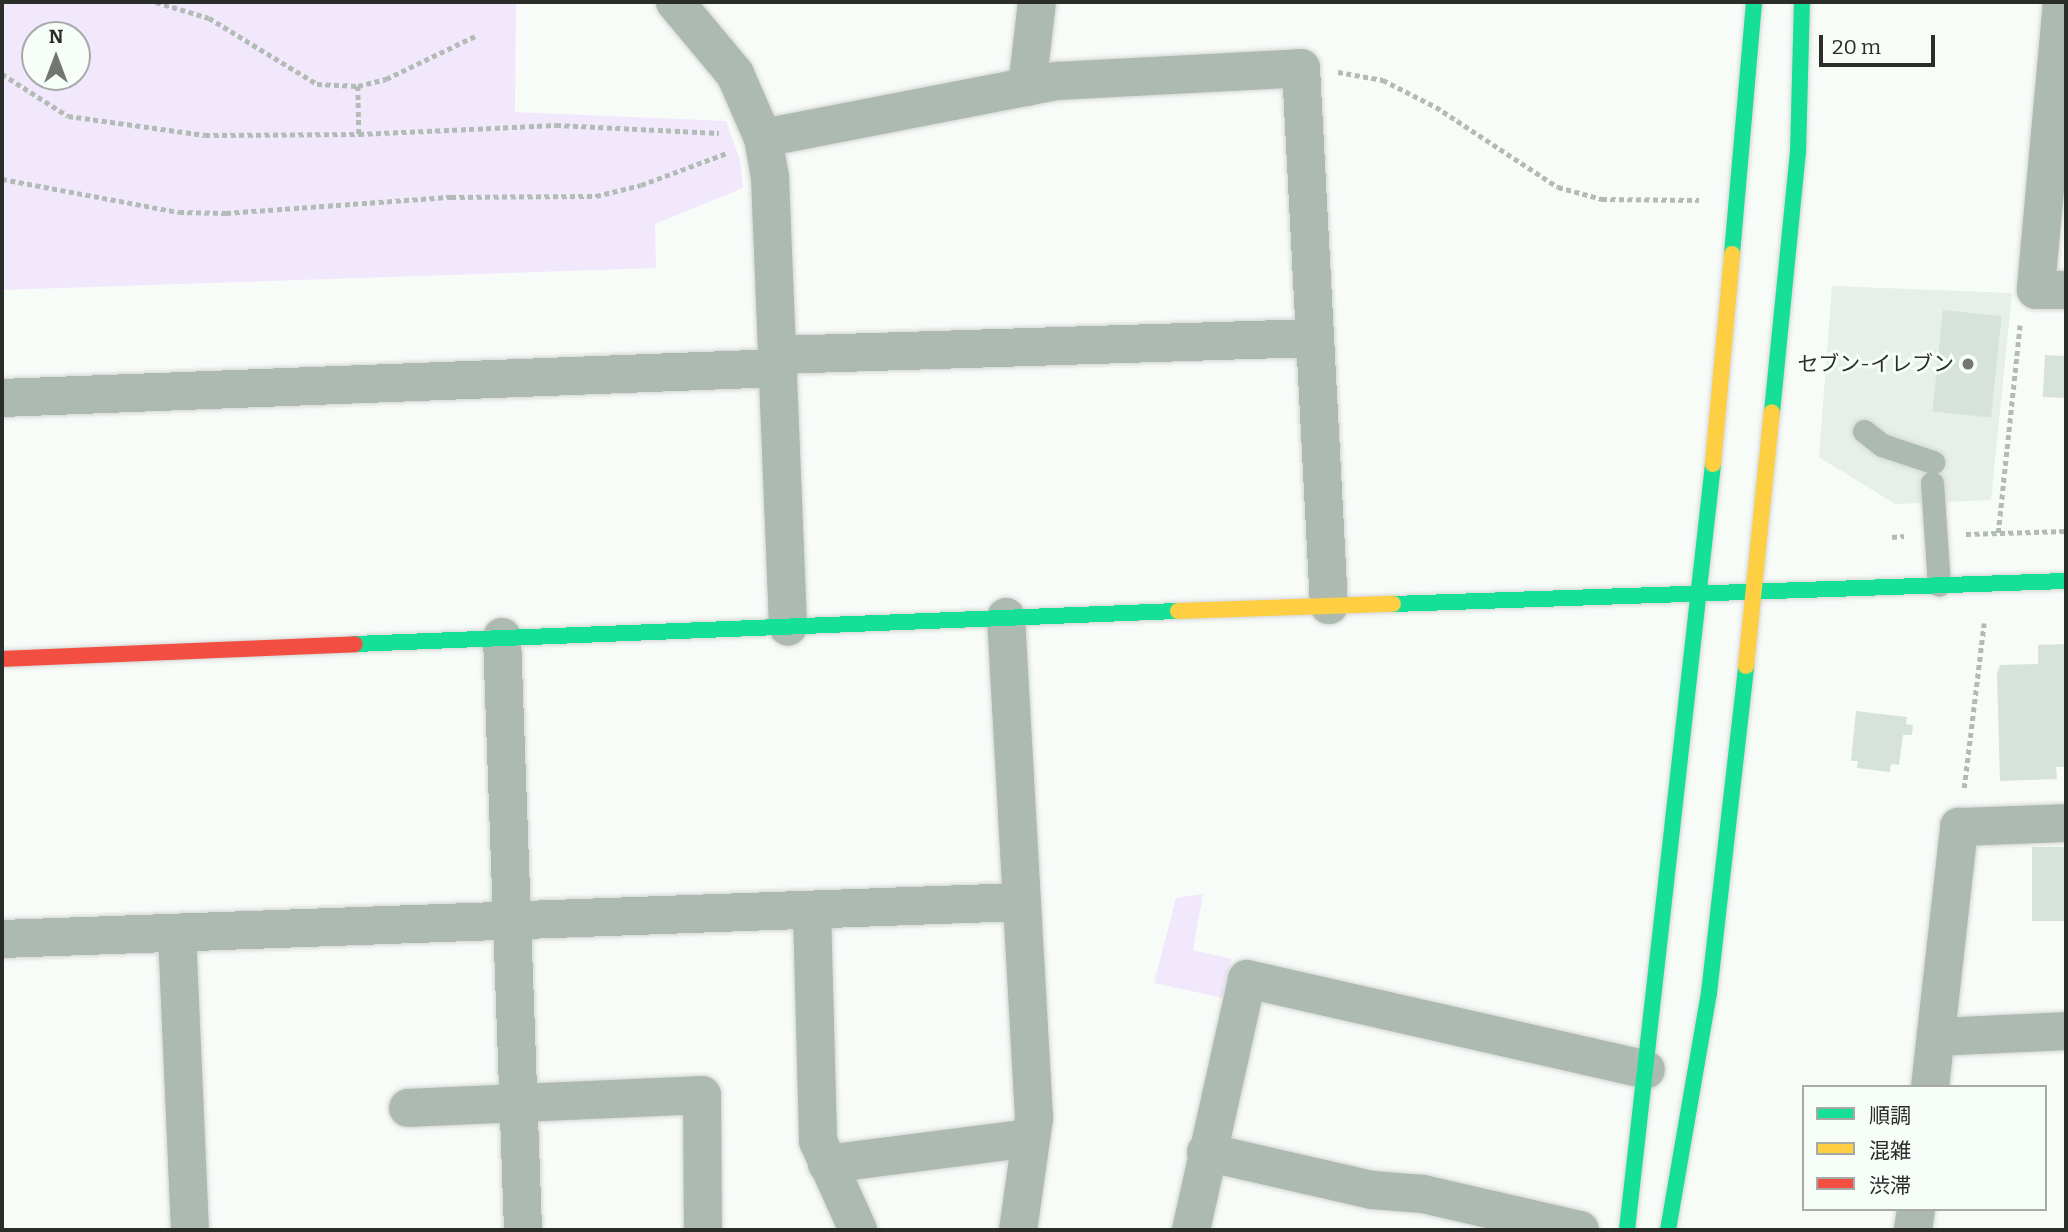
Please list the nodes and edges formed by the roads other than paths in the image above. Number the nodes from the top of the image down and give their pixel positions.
1 (675, 2) edge
2 (1037, 2) edge
3 (1754, 2) edge
4 (1802, 2) edge
5 (2062, 2) edge
6 (1027, 87) junction
7 (2061, 88) edge
8 (761, 132) junction
9 (2051, 290) edge
10 (1314, 338) junction
11 (778, 362) junction
12 (2, 398) edge
13 (1864, 431) dead end
14 (2066, 581) edge
15 (1940, 585) junction
16 (1754, 591) junction
17 (1698, 593) junction
18 (1329, 605) junction
19 (1006, 617) junction
20 (788, 627) junction
21 (502, 637) junction
22 (2, 659) edge
23 (2066, 823) edge
24 (1019, 902) junction
25 (811, 910) junction
26 (512, 920) junction
27 (177, 933) junction
28 (2, 939) edge
29 (2066, 1031) edge
30 (1936, 1037) junction
31 (1646, 1070) junction
32 (1930, 1085) edge
33 (520, 1105) junction
34 (408, 1108) dead end
35 (1030, 1138) junction
36 (1206, 1152) junction
37 (827, 1164) junction
38 (1916, 1211) edge
39 (190, 1230) edge
40 (523, 1230) edge
41 (704, 1230) edge
42 (858, 1230) edge
43 (1018, 1230) edge
44 (1191, 1230) edge
45 (1580, 1230) edge
46 (1627, 1230) edge
47 (1668, 1230) edge
48 (1913, 1230) edge

1 - 8 street
2 - 6 street
3 - 17 street
4 - 16 street
5 - 7 street
6 - 8 street
6 - 10 street
7 - 9 street
8 - 11 street
10 - 11 street
10 - 18 street
11 - 12 street
11 - 20 street
13 - 15 lane
14 - 15 street
15 - 16 street
16 - 17 street
16 - 47 street
17 - 18 street
17 - 31 street
18 - 19 street
19 - 20 street
19 - 24 street
20 - 21 street
21 - 22 street
21 - 26 street
23 - 30 street
24 - 25 street
24 - 35 street
25 - 26 street
25 - 37 street
26 - 27 street
26 - 33 street
27 - 28 street
27 - 39 street
29 - 30 street
30 - 32 street
31 - 36 street
31 - 46 street
33 - 34 street
33 - 40 street
33 - 41 street
35 - 37 street
35 - 43 street
36 - 44 street
36 - 45 street
37 - 42 street
38 - 48 street

